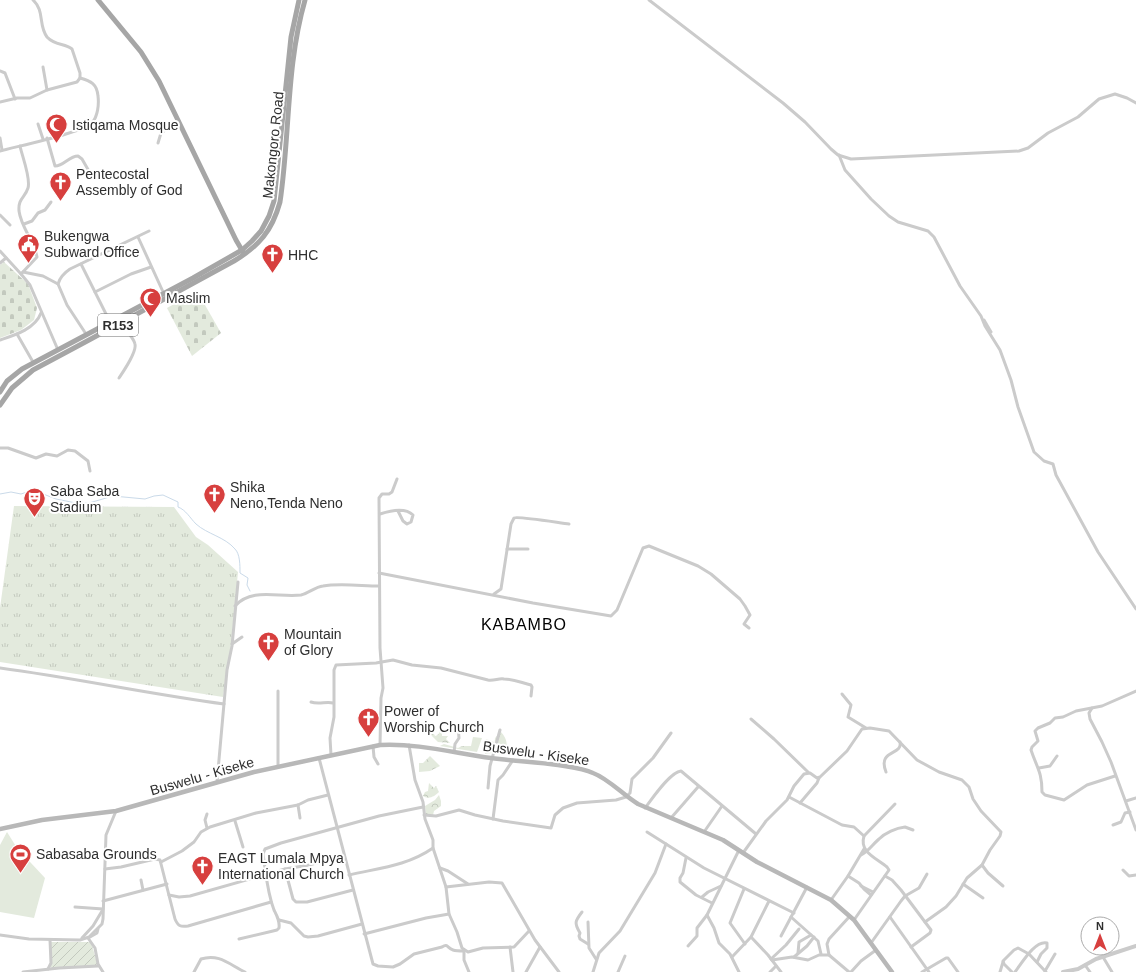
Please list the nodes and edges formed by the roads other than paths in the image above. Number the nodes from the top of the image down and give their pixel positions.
1 (33, 0) edge
2 (98, 0) edge
3 (299, 0) edge
4 (305, 0) edge
5 (649, 0) edge
6 (43, 67) dead end
7 (0, 70) edge
8 (80, 78) junction
9 (47, 90) junction
10 (15, 99) junction
11 (0, 102) edge
12 (1136, 103) edge
13 (178, 121) junction
14 (38, 124) dead end
15 (0, 138) edge
16 (47, 138) junction
17 (43, 139) junction
18 (158, 143) dead end
19 (20, 146) junction
20 (1, 150) edge
21 (838, 155) junction
22 (90, 173) dead end
23 (51, 202) dead end
24 (0, 215) edge
25 (24, 224) junction
26 (10, 225) dead end
27 (149, 231) dead end
28 (138, 237) junction
29 (0, 251) edge
30 (243, 252) junction
31 (6, 258) junction
32 (0, 263) edge
33 (81, 264) junction
34 (151, 267) junction
35 (22, 273) junction
36 (58, 284) junction
37 (95, 292) junction
38 (164, 294) junction
39 (41, 313) junction
40 (110, 322) junction
41 (120, 323) junction
42 (17, 334) junction
43 (86, 334) junction
44 (0, 340) edge
45 (58, 350) junction
46 (33, 362) junction
47 (119, 378) dead end
48 (0, 392) edge
49 (0, 405) edge
50 (0, 448) edge
51 (90, 471) dead end
52 (397, 479) dead end
53 (398, 511) junction
54 (380, 514) junction
55 (569, 524) dead end
56 (507, 549) junction
57 (528, 549) dead end
58 (379, 573) junction
59 (238, 582) dead end
60 (379, 586) junction
61 (494, 594) junction
62 (235, 606) junction
63 (1136, 609) edge
64 (749, 628) dead end
65 (242, 637) dead end
66 (232, 644) junction
67 (380, 662) junction
68 (0, 668) edge
69 (278, 691) dead end
70 (1136, 691) edge
71 (842, 694) dead end
72 (531, 696) dead end
73 (311, 702) dead end
74 (333, 703) junction
75 (224, 704) junction
76 (1092, 708) junction
77 (751, 719) dead end
78 (458, 725) dead end
79 (866, 728) junction
80 (500, 730) dead end
81 (671, 733) dead end
82 (900, 742) junction
83 (380, 745) junction
84 (409, 745) junction
85 (373, 746) junction
86 (454, 752) junction
87 (331, 755) junction
88 (1057, 756) dead end
89 (319, 758) junction
90 (492, 758) junction
91 (513, 760) junction
92 (378, 764) dead end
93 (278, 767) junction
94 (1039, 768) junction
95 (808, 772) junction
96 (886, 772) dead end
97 (1115, 776) junction
98 (819, 778) junction
99 (217, 782) junction
100 (698, 787) junction
101 (488, 788) dead end
102 (328, 796) junction
103 (626, 797) junction
104 (789, 797) junction
105 (1136, 798) edge
106 (1126, 801) junction
107 (800, 803) junction
108 (894, 804) dead end
109 (298, 805) junction
110 (722, 806) junction
111 (423, 807) junction
112 (645, 808) junction
113 (116, 811) junction
114 (1130, 812) junction
115 (207, 814) dead end
116 (424, 815) junction
117 (300, 818) dead end
118 (671, 818) junction
119 (493, 819) junction
120 (235, 821) junction
121 (1113, 825) dead end
122 (207, 828) junction
123 (337, 828) junction
124 (0, 829) edge
125 (913, 830) dead end
126 (1136, 830) edge
127 (647, 832) dead end
128 (704, 832) junction
129 (756, 834) junction
130 (864, 836) junction
131 (666, 844) junction
132 (243, 847) dead end
133 (433, 848) junction
134 (866, 851) junction
135 (741, 852) junction
136 (344, 856) junction
137 (686, 858) junction
138 (161, 862) junction
139 (982, 865) junction
140 (105, 868) junction
141 (440, 868) junction
142 (285, 869) junction
143 (1124, 870) dead end
144 (927, 874) dead end
145 (267, 875) junction
146 (349, 875) junction
147 (1136, 875) edge
148 (848, 876) junction
149 (885, 876) junction
150 (725, 878) junction
151 (141, 880) dead end
152 (167, 884) junction
153 (469, 884) junction
154 (963, 884) junction
155 (721, 886) junction
156 (807, 886) junction
157 (1003, 886) dead end
158 (446, 887) junction
159 (744, 889) junction
160 (143, 890) junction
161 (353, 890) junction
162 (872, 894) junction
163 (169, 895) junction
164 (905, 896) junction
165 (702, 897) junction
166 (983, 898) dead end
167 (831, 900) junction
168 (103, 901) junction
169 (769, 901) junction
170 (271, 902) junction
171 (712, 903) junction
172 (75, 907) dead end
173 (103, 910) junction
174 (582, 912) dead end
175 (794, 913) junction
176 (449, 914) junction
177 (707, 915) junction
178 (850, 916) junction
179 (791, 917) junction
180 (890, 917) junction
181 (279, 920) junction
182 (854, 920) junction
183 (588, 922) dead end
184 (924, 922) junction
185 (362, 924) junction
186 (799, 929) dead end
187 (529, 930) junction
188 (364, 934) junction
189 (0, 935) edge
190 (781, 936) dead end
191 (812, 936) junction
192 (89, 937) junction
193 (751, 937) junction
194 (239, 939) dead end
195 (50, 940) junction
196 (80, 940) junction
197 (871, 943) junction
198 (588, 944) junction
199 (746, 944) junction
200 (688, 946) dead end
201 (1136, 946) edge
202 (510, 947) junction
203 (540, 947) junction
204 (911, 947) junction
205 (876, 950) junction
206 (464, 951) junction
207 (798, 953) junction
208 (820, 954) junction
209 (1029, 954) junction
210 (1055, 954) dead end
211 (829, 955) junction
212 (625, 956) dead end
213 (732, 957) junction
214 (794, 957) junction
215 (1102, 957) junction
216 (596, 959) junction
217 (772, 960) junction
218 (1003, 962) junction
219 (1037, 962) junction
220 (1085, 965) junction
221 (98, 966) junction
222 (776, 966) junction
223 (47, 970) junction
224 (928, 970) edge
225 (23, 972) edge
226 (104, 972) edge
227 (194, 972) edge
228 (245, 972) edge
229 (469, 972) edge
230 (513, 972) edge
231 (526, 972) edge
232 (559, 972) edge
233 (593, 972) edge
234 (618, 972) edge
235 (739, 972) edge
236 (770, 972) edge
237 (781, 972) edge
238 (850, 972) edge
239 (892, 972) edge
240 (922, 972) edge
241 (958, 972) edge
242 (1000, 972) edge
243 (1014, 972) edge
244 (1046, 972) edge
245 (1063, 972) edge
246 (1090, 972) edge
247 (1112, 972) edge

1 - 8 street
2 - 13 main road
3 - 30 main road, Makongoro Road / R153
4 - 30 main road, Makongoro Road / R153
5 - 21 street
6 - 9 street
7 - 10 street
8 - 9 street
8 - 16 street
9 - 10 street
10 - 11 street
12 - 21 street
13 - 18 street
13 - 30 main road
14 - 17 street
15 - 20 street
16 - 17 street
16 - 22 street
17 - 19 street
19 - 20 street
19 - 25 street
21 - 63 street
23 - 25 street
24 - 26 street
25 - 35 street
27 - 28 street
28 - 33 street
28 - 34 street
29 - 31 street
30 - 38 main road, Makongoro Road / R153
30 - 41 main road, Makongoro Road / R153
31 - 32 street
31 - 35 street
33 - 36 street
33 - 37 street
34 - 37 street
34 - 38 street
35 - 36 street
35 - 39 street
36 - 43 street
37 - 40 street
38 - 40 main road, Makongoro Road / R153
39 - 42 street
39 - 45 street
40 - 43 main road, Makongoro Road / R153
41 - 47 street
41 - 49 main road, Makongoro Road / R153
42 - 44 street
42 - 46 street
43 - 45 main road, Makongoro Road / R153
45 - 46 main road, Makongoro Road / R153
46 - 48 main road, Makongoro Road / R153
50 - 51 street
52 - 54 street
53 - 53 street
53 - 54 street
54 - 58 street
55 - 56 street
56 - 57 street
56 - 61 street
58 - 60 street
58 - 61 street
59 - 62 street
60 - 62 street
60 - 67 street
61 - 64 street
62 - 66 street
65 - 66 street
66 - 75 street
67 - 72 street
67 - 74 street
67 - 83 street
68 - 75 street
69 - 93 street
70 - 76 street
71 - 79 street
73 - 74 street
74 - 87 street
75 - 99 street
76 - 94 street
76 - 97 street
77 - 95 street
78 - 86 street
79 - 82 street
79 - 98 street
80 - 90 street
81 - 103 street
82 - 96 street
82 - 139 street
83 - 84 main road, Buswelu - Kiseke
83 - 85 main road, Buswelu - Kiseke
84 - 86 main road, Buswelu - Kiseke
84 - 111 street
85 - 87 main road, Buswelu - Kiseke
85 - 92 street
86 - 90 main road, Buswelu - Kiseke
87 - 89 main road, Buswelu - Kiseke
88 - 94 street
89 - 93 main road, Buswelu - Kiseke
89 - 102 street
90 - 91 main road, Buswelu - Kiseke
90 - 101 street
91 - 103 main road, Buswelu - Kiseke
91 - 119 street
93 - 99 main road, Buswelu - Kiseke
94 - 97 street
95 - 98 street
95 - 104 street
97 - 106 street
98 - 107 street
99 - 113 main road, Buswelu - Kiseke
100 - 110 street
100 - 112 street
100 - 118 street
102 - 109 street
102 - 123 street
103 - 112 main road, Buswelu - Kiseke
103 - 119 street
104 - 107 street
104 - 129 street
105 - 106 street
106 - 114 street
107 - 130 street
108 - 130 street
109 - 117 street
109 - 120 street
110 - 128 street
110 - 129 street
111 - 116 street
111 - 123 street
112 - 118 main road, Buswelu - Kiseke
113 - 124 main road, Buswelu - Kiseke
113 - 140 street
114 - 121 street
114 - 126 street
115 - 122 street
116 - 119 street
116 - 133 street
118 - 128 main road, Buswelu - Kiseke
120 - 122 street
120 - 132 street
122 - 138 street
123 - 136 street
123 - 145 street
125 - 134 street
127 - 131 street
128 - 135 main road, Buswelu - Kiseke
129 - 135 street
130 - 134 street
131 - 137 street
131 - 216 street
133 - 141 street
133 - 146 street
134 - 148 street
134 - 149 street
135 - 150 street
135 - 156 main road, Buswelu - Kiseke
136 - 142 street
136 - 146 street
137 - 150 street
137 - 165 street
138 - 140 street
138 - 152 street
139 - 154 street
139 - 157 street
140 - 168 street
141 - 153 street
141 - 158 street
142 - 145 street
142 - 161 street
143 - 147 street
144 - 164 street
145 - 163 street
145 - 170 street
146 - 161 street
148 - 162 street
148 - 167 street
149 - 162 street
149 - 164 street
150 - 155 street
150 - 159 street
151 - 160 street
152 - 160 street
152 - 163 street
153 - 158 street
153 - 187 street
154 - 166 street
154 - 184 street
155 - 165 street
155 - 171 street
156 - 167 main road, Buswelu - Kiseke
156 - 175 street
158 - 176 street
159 - 169 street
159 - 199 street
160 - 168 street
161 - 185 street
162 - 182 street
163 - 170 street
164 - 180 street
164 - 184 street
165 - 171 street
167 - 178 main road, Buswelu - Kiseke
168 - 173 street
169 - 175 street
169 - 193 street
170 - 181 street
171 - 177 street
172 - 173 street
173 - 192 street
173 - 196 street
174 - 198 street
175 - 179 street
176 - 188 street
176 - 206 street
177 - 200 street
177 - 213 street
178 - 182 main road, Buswelu - Kiseke
178 - 211 street
179 - 190 street
179 - 191 street
180 - 197 street
180 - 204 street
181 - 185 street
181 - 194 street
182 - 197 main road, Buswelu - Kiseke
183 - 198 street
184 - 204 street
185 - 188 street
186 - 217 street
187 - 202 street
187 - 203 street
188 - 206 street
189 - 195 street
191 - 207 street
191 - 207 street
191 - 208 street
192 - 196 street
192 - 221 street
193 - 199 street
193 - 217 street
195 - 196 street
195 - 223 street
197 - 205 main road, Buswelu - Kiseke
198 - 216 street
199 - 213 street
201 - 215 street
202 - 206 street
202 - 230 street
203 - 231 street
203 - 232 street
204 - 224 street
205 - 238 street
205 - 239 main road, Buswelu - Kiseke
206 - 229 street
207 - 214 street
208 - 211 street
208 - 214 street
209 - 218 street
209 - 219 street
209 - 219 street
209 - 243 street
210 - 244 street
211 - 238 street
212 - 234 street
213 - 235 street
214 - 217 street
215 - 220 street
215 - 247 street
216 - 233 street
217 - 222 street
218 - 242 street
218 - 243 street
219 - 244 street
220 - 245 street
220 - 246 street
221 - 223 street
221 - 226 street
222 - 236 street
222 - 237 street
223 - 225 street
224 - 240 street
224 - 241 street
227 - 228 street

